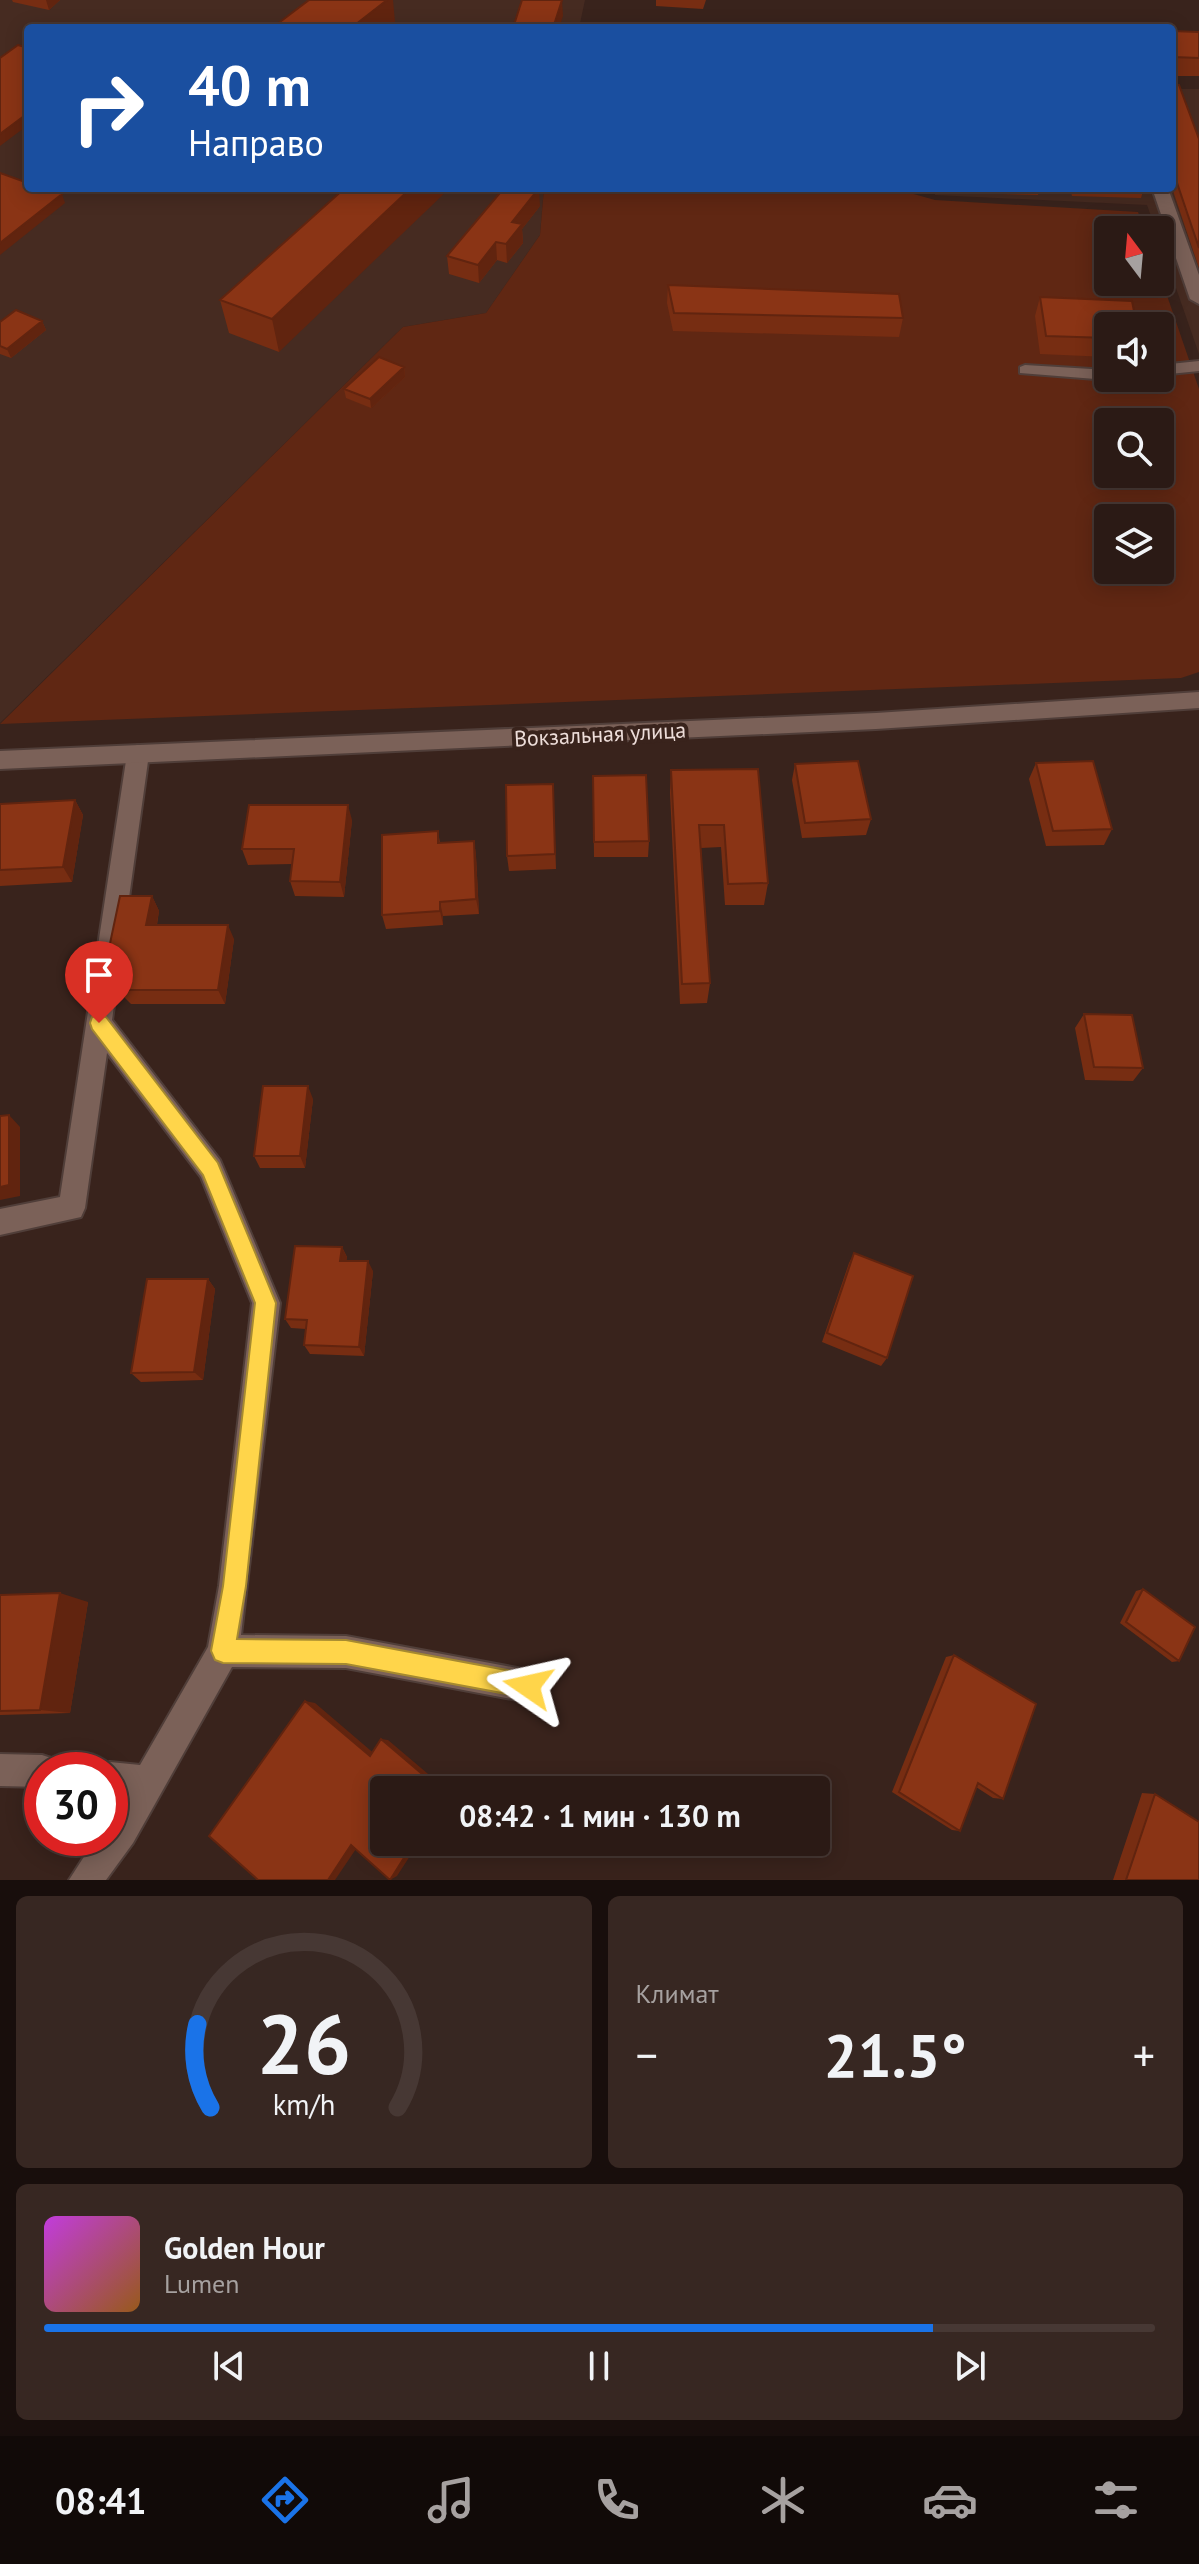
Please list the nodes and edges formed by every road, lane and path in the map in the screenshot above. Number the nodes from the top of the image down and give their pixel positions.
1 (1161, 192) edge
2 (1199, 299) edge
3 (1199, 366) edge
4 (1174, 369) edge
5 (1025, 370) dead end
6 (1094, 374) edge
7 (1199, 700) edge
8 (138, 754) junction
9 (0, 760) edge
10 (99, 1023) junction
11 (0, 1222) edge
12 (223, 1651) junction
13 (528, 1686) dead end
14 (0, 1770) edge
15 (24, 1771) edge
16 (128, 1780) edge
17 (149, 1783) junction
18 (86, 1880) edge

1 - 2 street
3 - 4 lane
5 - 6 lane
7 - 8 street, Вокзальная улица
8 - 9 street, Вокзальная улица
8 - 10 street
10 - 11 street
10 - 12 street
12 - 13 street
12 - 17 street
14 - 15 street
16 - 17 street
17 - 18 street

